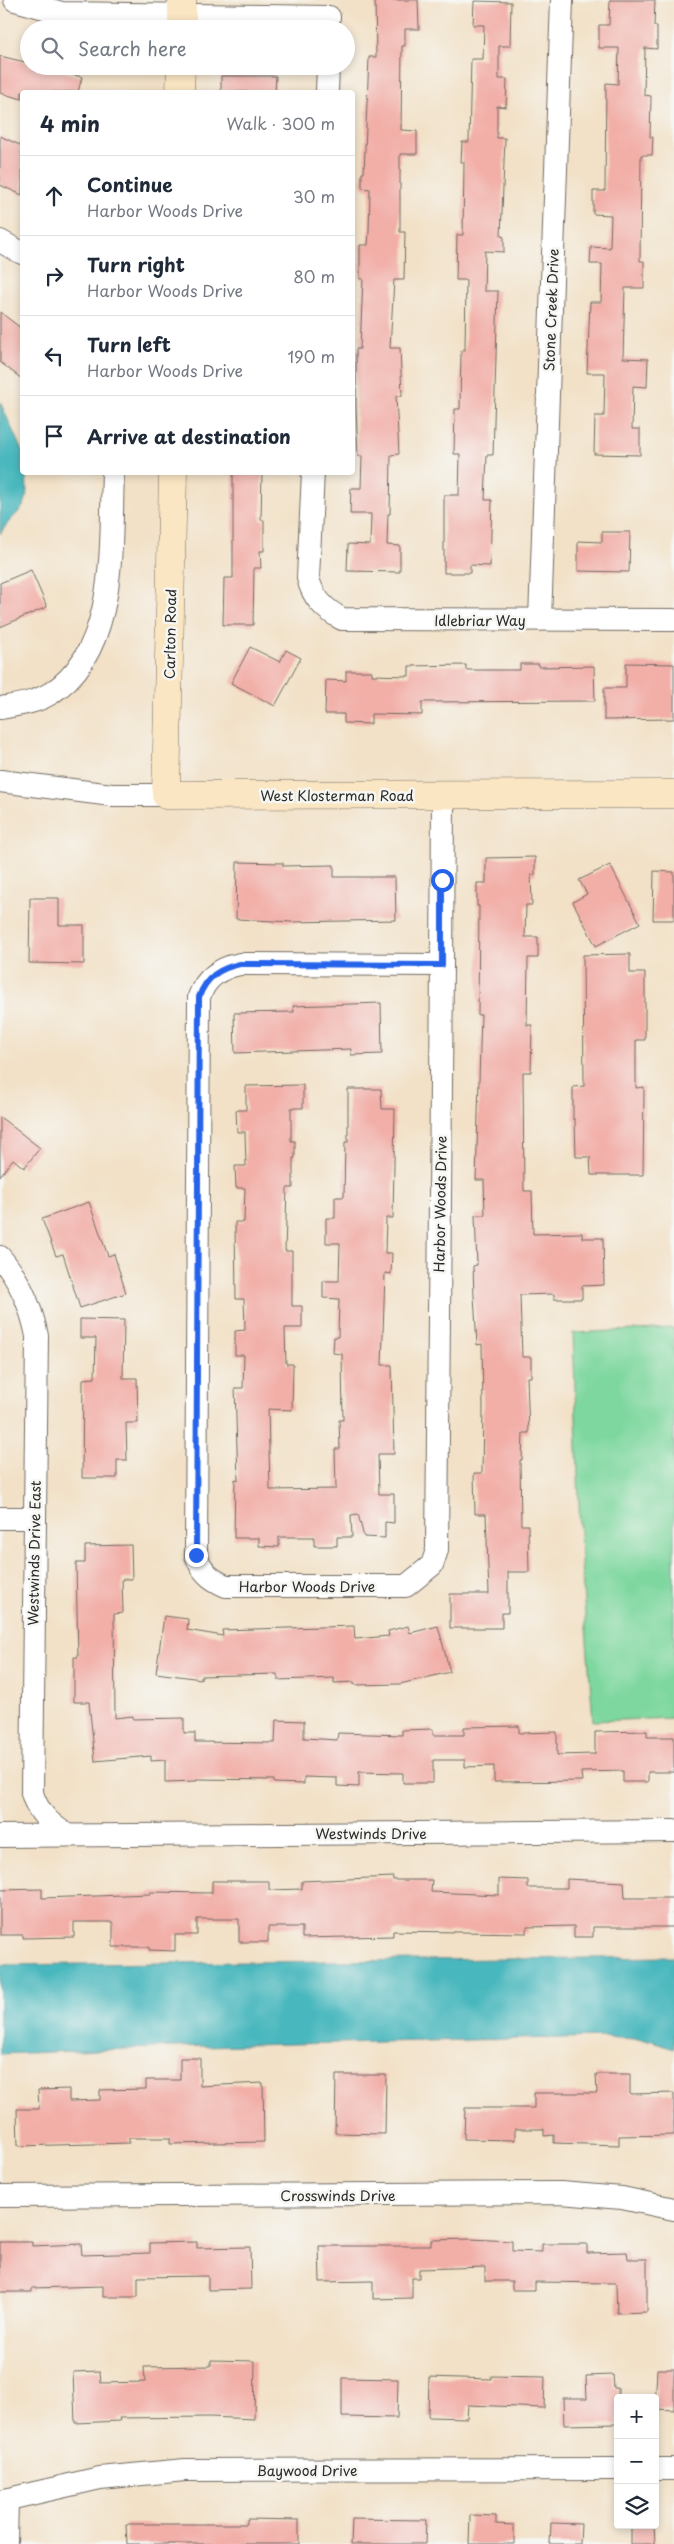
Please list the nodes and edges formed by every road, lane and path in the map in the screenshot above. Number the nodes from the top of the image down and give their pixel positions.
1 (15, 0) edge
2 (562, 0) edge
3 (182, 14) edge
4 (329, 15) edge
5 (181, 75) edge
6 (328, 75) edge
7 (180, 90) edge
8 (327, 90) edge
9 (0, 241) edge
10 (20, 252) edge
11 (113, 475) edge
12 (173, 475) edge
13 (313, 475) edge
14 (540, 620) junction
15 (674, 620) edge
16 (0, 708) edge
17 (0, 781) edge
18 (674, 794) edge
19 (166, 795) junction
20 (443, 796) junction
21 (442, 965) junction
22 (3, 1261) edge
23 (0, 1518) edge
24 (34, 1518) junction
25 (674, 1831) edge
26 (67, 1835) junction
27 (0, 1836) edge
28 (0, 2196) edge
29 (674, 2209) edge
30 (614, 2469) edge
31 (659, 2469) edge
32 (674, 2469) edge
33 (4, 2500) edge
34 (6, 2544) edge

1 - 3 street
2 - 14 street, Stone Creek Drive
3 - 4 street
5 - 7 street
6 - 8 street
9 - 10 street
11 - 16 street
12 - 19 street, Carlton Road
13 - 14 street, Idlebriar Way
14 - 15 street, Idlebriar Way
17 - 19 street, West Klosterman Road
18 - 20 street, West Klosterman Road
19 - 20 street, West Klosterman Road
20 - 21 street, Harbor Woods Drive
21 - 21 street, Harbor Woods Drive
22 - 24 street, Westwinds Drive East
23 - 24 street
24 - 26 street, Westwinds Drive East
25 - 26 street, Westwinds Drive
26 - 27 street, Westwinds Drive
28 - 29 street, Crosswinds Drive
30 - 33 street, Baywood Drive
31 - 32 street
33 - 34 street

